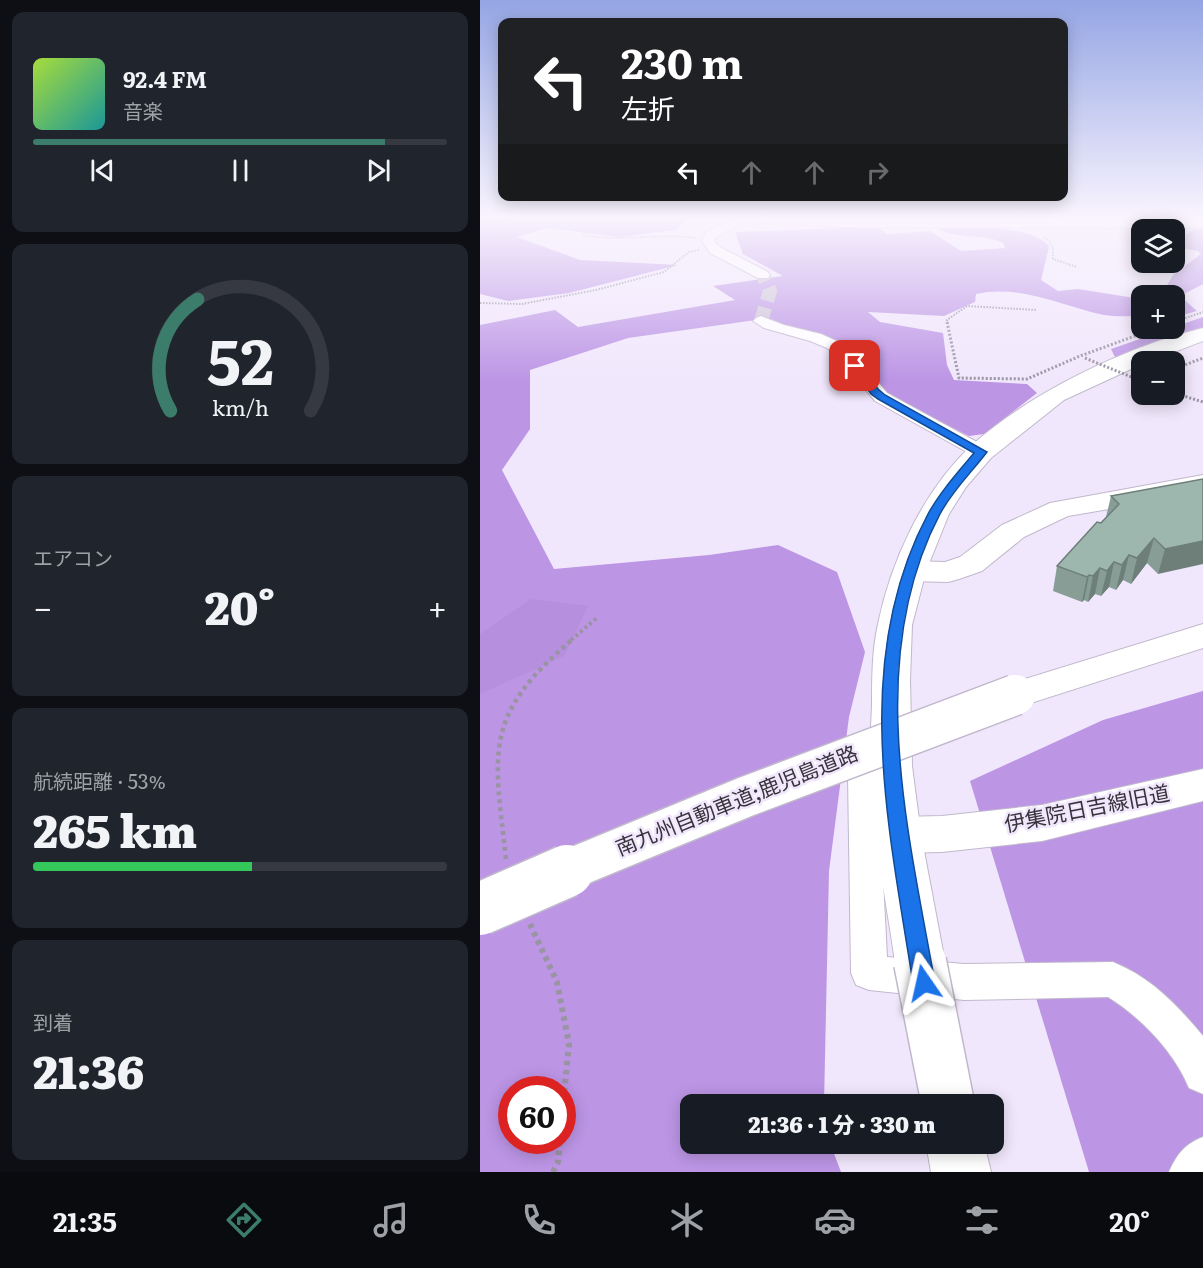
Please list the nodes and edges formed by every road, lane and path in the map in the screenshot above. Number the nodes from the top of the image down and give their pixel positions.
1 (664, 272) edge
2 (758, 272) edge
3 (763, 275) dead end
4 (480, 303) edge
5 (1037, 310) dead end
6 (1203, 312) edge
7 (1185, 318) edge
8 (761, 321) dead end
9 (1203, 334) edge
10 (1131, 337) edge
11 (1080, 356) junction
12 (1203, 358) edge
13 (1185, 365) edge
14 (1131, 377) edge
15 (1185, 396) edge
16 (1203, 402) edge
17 (981, 452) junction
18 (1203, 484) edge
19 (910, 572) junction
20 (1203, 636) edge
21 (891, 766) junction
22 (1203, 785) edge
23 (899, 835) junction
24 (480, 909) edge
25 (1203, 1074) edge
26 (946, 1094) edge
27 (559, 1154) edge
28 (958, 1154) edge
29 (1203, 1158) edge
30 (553, 1172) edge
31 (961, 1172) edge
32 (1191, 1172) edge

1 - 4 path
2 - 3 street
5 - 11 path
6 - 7 path
8 - 17 street
9 - 17 main road
10 - 11 path
11 - 14 path, bridge
12 - 13 path
15 - 16 path
17 - 19 main road
18 - 19 main road
19 - 21 main road
20 - 24 main road, 南九州自動車道;鹿児島道路, bridge
21 - 23 main road
21 - 25 street
22 - 23 main road, 伊集院日吉線旧道
23 - 26 main road, bridge
27 - 30 path
28 - 31 main road
29 - 32 street

